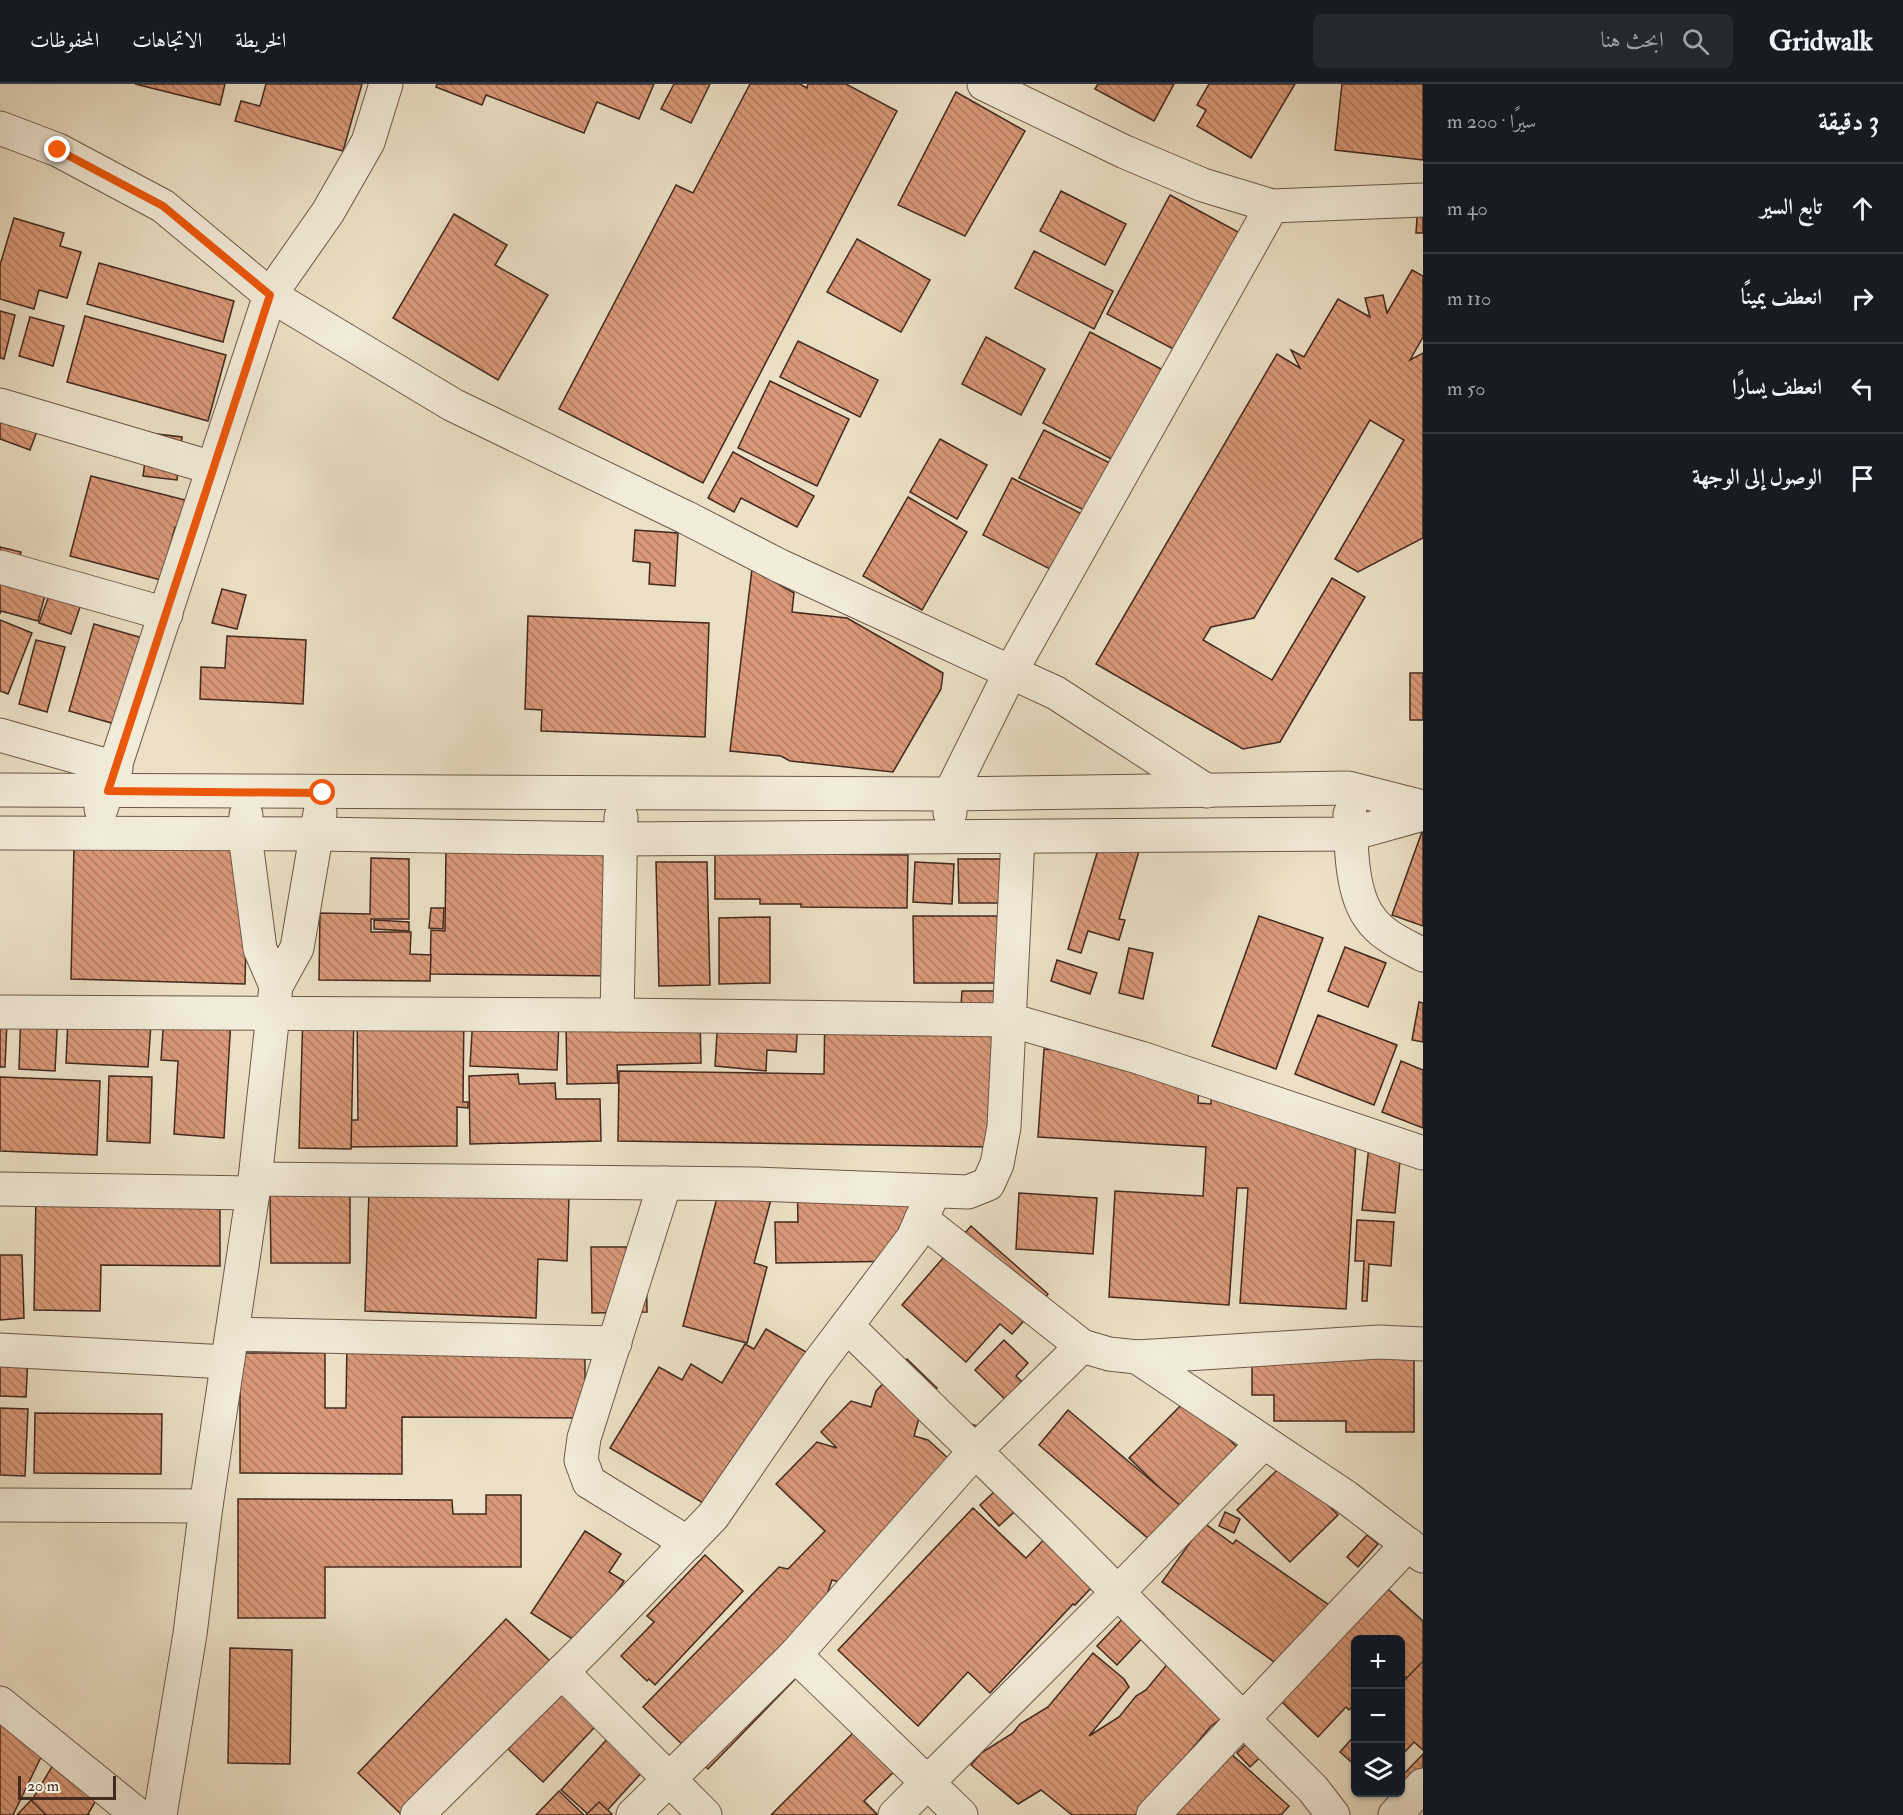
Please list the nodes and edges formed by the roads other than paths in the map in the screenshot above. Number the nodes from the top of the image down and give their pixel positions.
1 (386, 84) edge
2 (984, 84) edge
3 (0, 128) edge
4 (1423, 200) edge
5 (1272, 206) junction
6 (270, 295) junction
7 (0, 405) edge
8 (213, 468) junction
9 (0, 567) edge
10 (166, 614) junction
11 (1010, 674) junction
12 (0, 735) edge
13 (112, 779) junction
14 (1348, 788) junction
15 (0, 790) edge
16 (1207, 791) junction
17 (246, 792) junction
18 (323, 793) junction
19 (621, 794) junction
20 (950, 794) junction
21 (1423, 807) edge
22 (1423, 814) edge
23 (0, 832) edge
24 (92, 833) junction
25 (317, 834) junction
26 (1351, 834) junction
27 (245, 835) junction
28 (1018, 837) junction
29 (949, 838) junction
30 (620, 839) junction
31 (1423, 955) edge
32 (274, 1000) junction
33 (0, 1011) edge
34 (617, 1015) junction
35 (1010, 1020) junction
36 (1423, 1153) edge
37 (664, 1183) junction
38 (254, 1186) junction
39 (0, 1189) edge
40 (928, 1205) junction
41 (847, 1326) junction
42 (615, 1343) junction
43 (1423, 1344) edge
44 (1082, 1346) junction
45 (230, 1348) junction
46 (0, 1350) edge
47 (1137, 1357) junction
48 (1264, 1442) junction
49 (975, 1451) junction
50 (0, 1505) edge
51 (206, 1506) junction
52 (688, 1543) junction
53 (1416, 1550) edge
54 (1118, 1592) junction
55 (795, 1654) junction
56 (562, 1672) junction
57 (0, 1703) edge
58 (1243, 1719) junction
59 (669, 1781) junction
60 (928, 1782) junction
61 (1423, 1785) edge
62 (138, 1815) edge
63 (160, 1815) edge
64 (417, 1815) edge
65 (633, 1815) edge
66 (705, 1815) edge
67 (895, 1815) edge
68 (961, 1815) edge
69 (1153, 1815) edge
70 (1333, 1815) edge
71 (1395, 1815) edge

1 - 6 street
2 - 5 street
3 - 6 street
4 - 5 street
5 - 11 street
6 - 8 street
6 - 11 street
7 - 8 street
8 - 10 street
9 - 10 street
10 - 13 street
11 - 16 street
11 - 20 street
12 - 13 street
13 - 15 street
13 - 17 street
13 - 24 street
14 - 16 street
14 - 21 street
14 - 26 street
16 - 20 street
17 - 18 street
17 - 27 street
18 - 19 street
18 - 25 street
19 - 20 street
19 - 30 street
20 - 29 street
22 - 26 street
23 - 24 street
24 - 27 street
25 - 27 street
25 - 30 street
25 - 32 street
26 - 28 street
26 - 31 street
27 - 32 street
28 - 29 street
28 - 35 street
29 - 30 street
30 - 34 street
32 - 33 street
32 - 34 street
32 - 38 street
34 - 35 street
35 - 36 street
35 - 40 street
37 - 38 street
37 - 40 street
37 - 42 street
38 - 39 street
38 - 45 street
40 - 41 street
40 - 44 street
41 - 49 street
41 - 52 street
42 - 45 street
42 - 52 street
43 - 47 street
44 - 47 street
44 - 49 street
45 - 46 street
45 - 51 street
47 - 48 street
48 - 53 street
48 - 54 street
49 - 54 street
49 - 55 street
50 - 51 street
51 - 63 street
52 - 56 street
53 - 58 street
54 - 58 street
54 - 60 street
55 - 59 street
55 - 60 street
56 - 59 street
56 - 64 street
57 - 62 street
58 - 69 street
58 - 70 street
59 - 65 street
59 - 66 street
60 - 67 street
60 - 68 street
61 - 71 street

